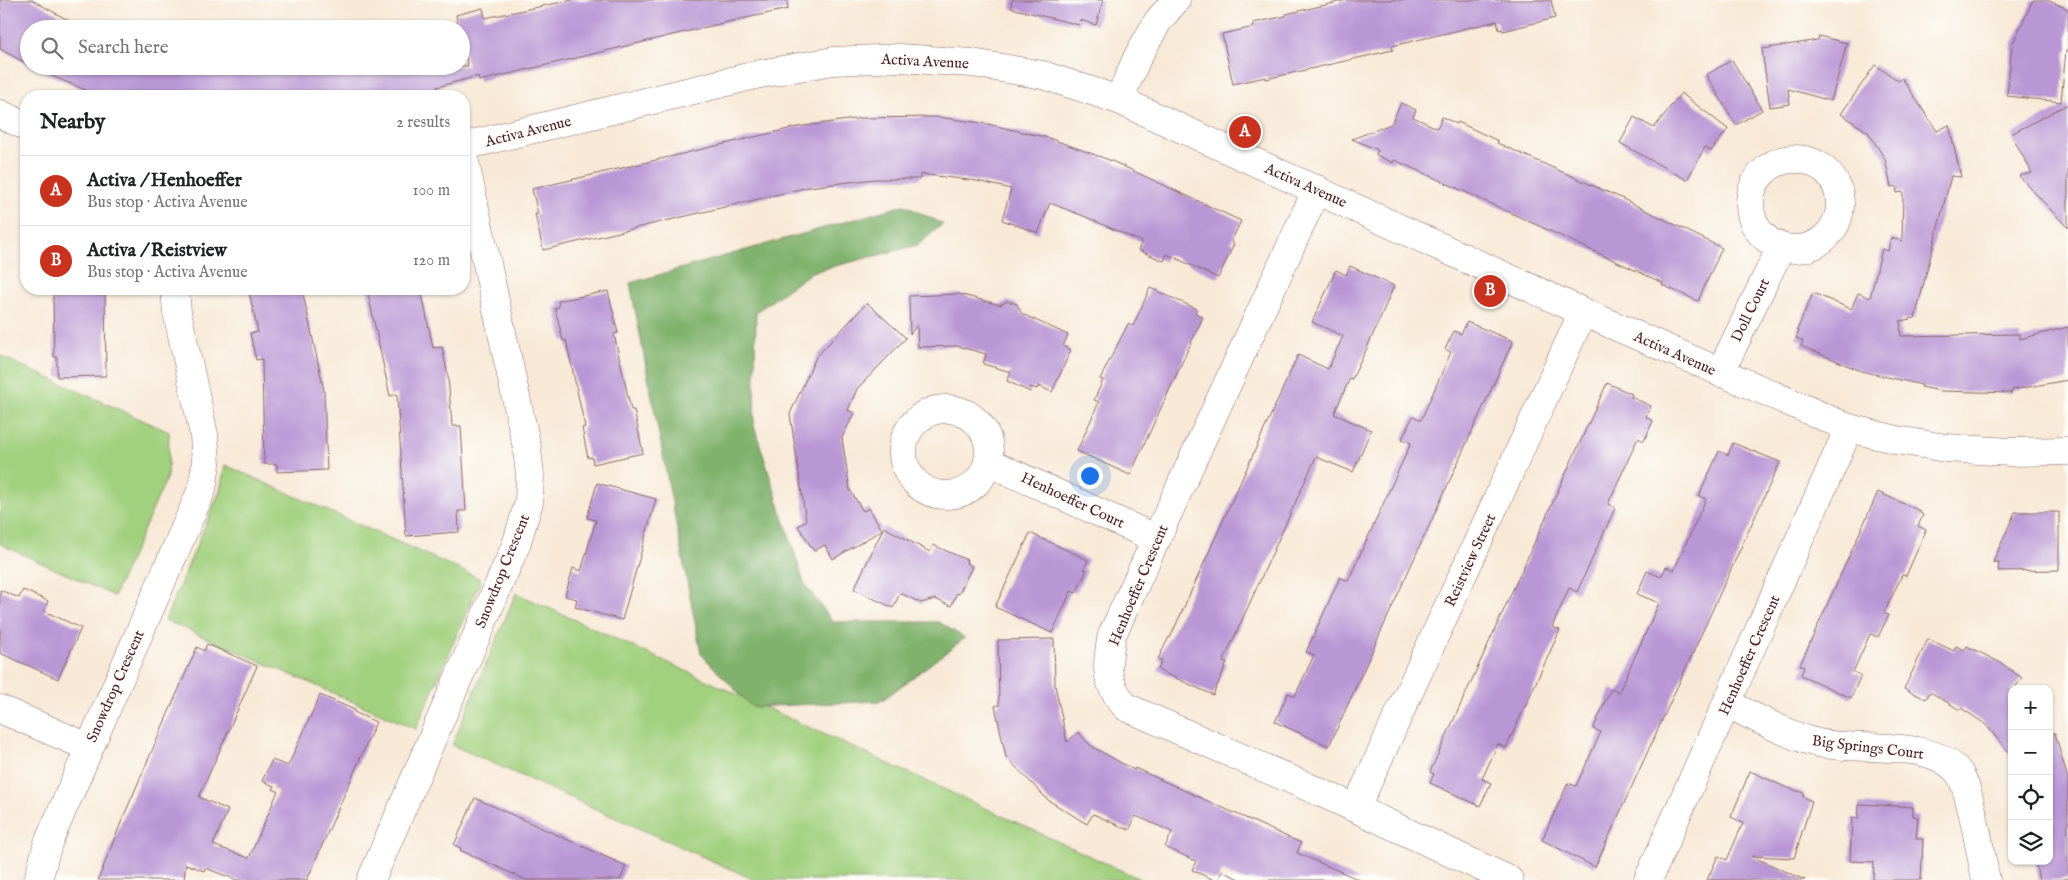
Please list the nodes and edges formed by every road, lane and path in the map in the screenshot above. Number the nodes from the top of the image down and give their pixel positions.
1 (1176, 0) edge
2 (1119, 100) junction
3 (0, 114) edge
4 (20, 123) edge
5 (470, 145) edge
6 (470, 186) edge
7 (1317, 189) junction
8 (1781, 246) dead end
9 (176, 295) edge
10 (1583, 312) junction
11 (1720, 373) junction
12 (1849, 428) junction
13 (2068, 451) edge
14 (988, 462) dead end
15 (1157, 539) junction
16 (1728, 704) junction
17 (0, 709) edge
18 (88, 747) junction
19 (1356, 808) junction
20 (375, 879) edge
21 (38, 880) edge
22 (1509, 880) edge
23 (1648, 880) edge
24 (1986, 880) edge

1 - 2 street
2 - 5 street, Activa Avenue
2 - 7 street, Activa Avenue
3 - 4 street
6 - 20 street, Snowdrop Crescent
7 - 10 street, Activa Avenue
7 - 15 street, Henhoeffer Crescent
8 - 11 street, Doll Court
9 - 18 street, Snowdrop Crescent
10 - 11 street, Activa Avenue
10 - 19 street, Reistview Street
11 - 12 street, Activa Avenue
12 - 13 street, Activa Avenue
12 - 16 street, Henhoeffer Crescent
14 - 15 street, Henhoeffer Court
15 - 19 street, Henhoeffer Crescent
16 - 23 street, Henhoeffer Crescent
16 - 24 street, Big Springs Court
17 - 18 street
18 - 21 street, Snowdrop Crescent
19 - 22 street, Henhoeffer Crescent

